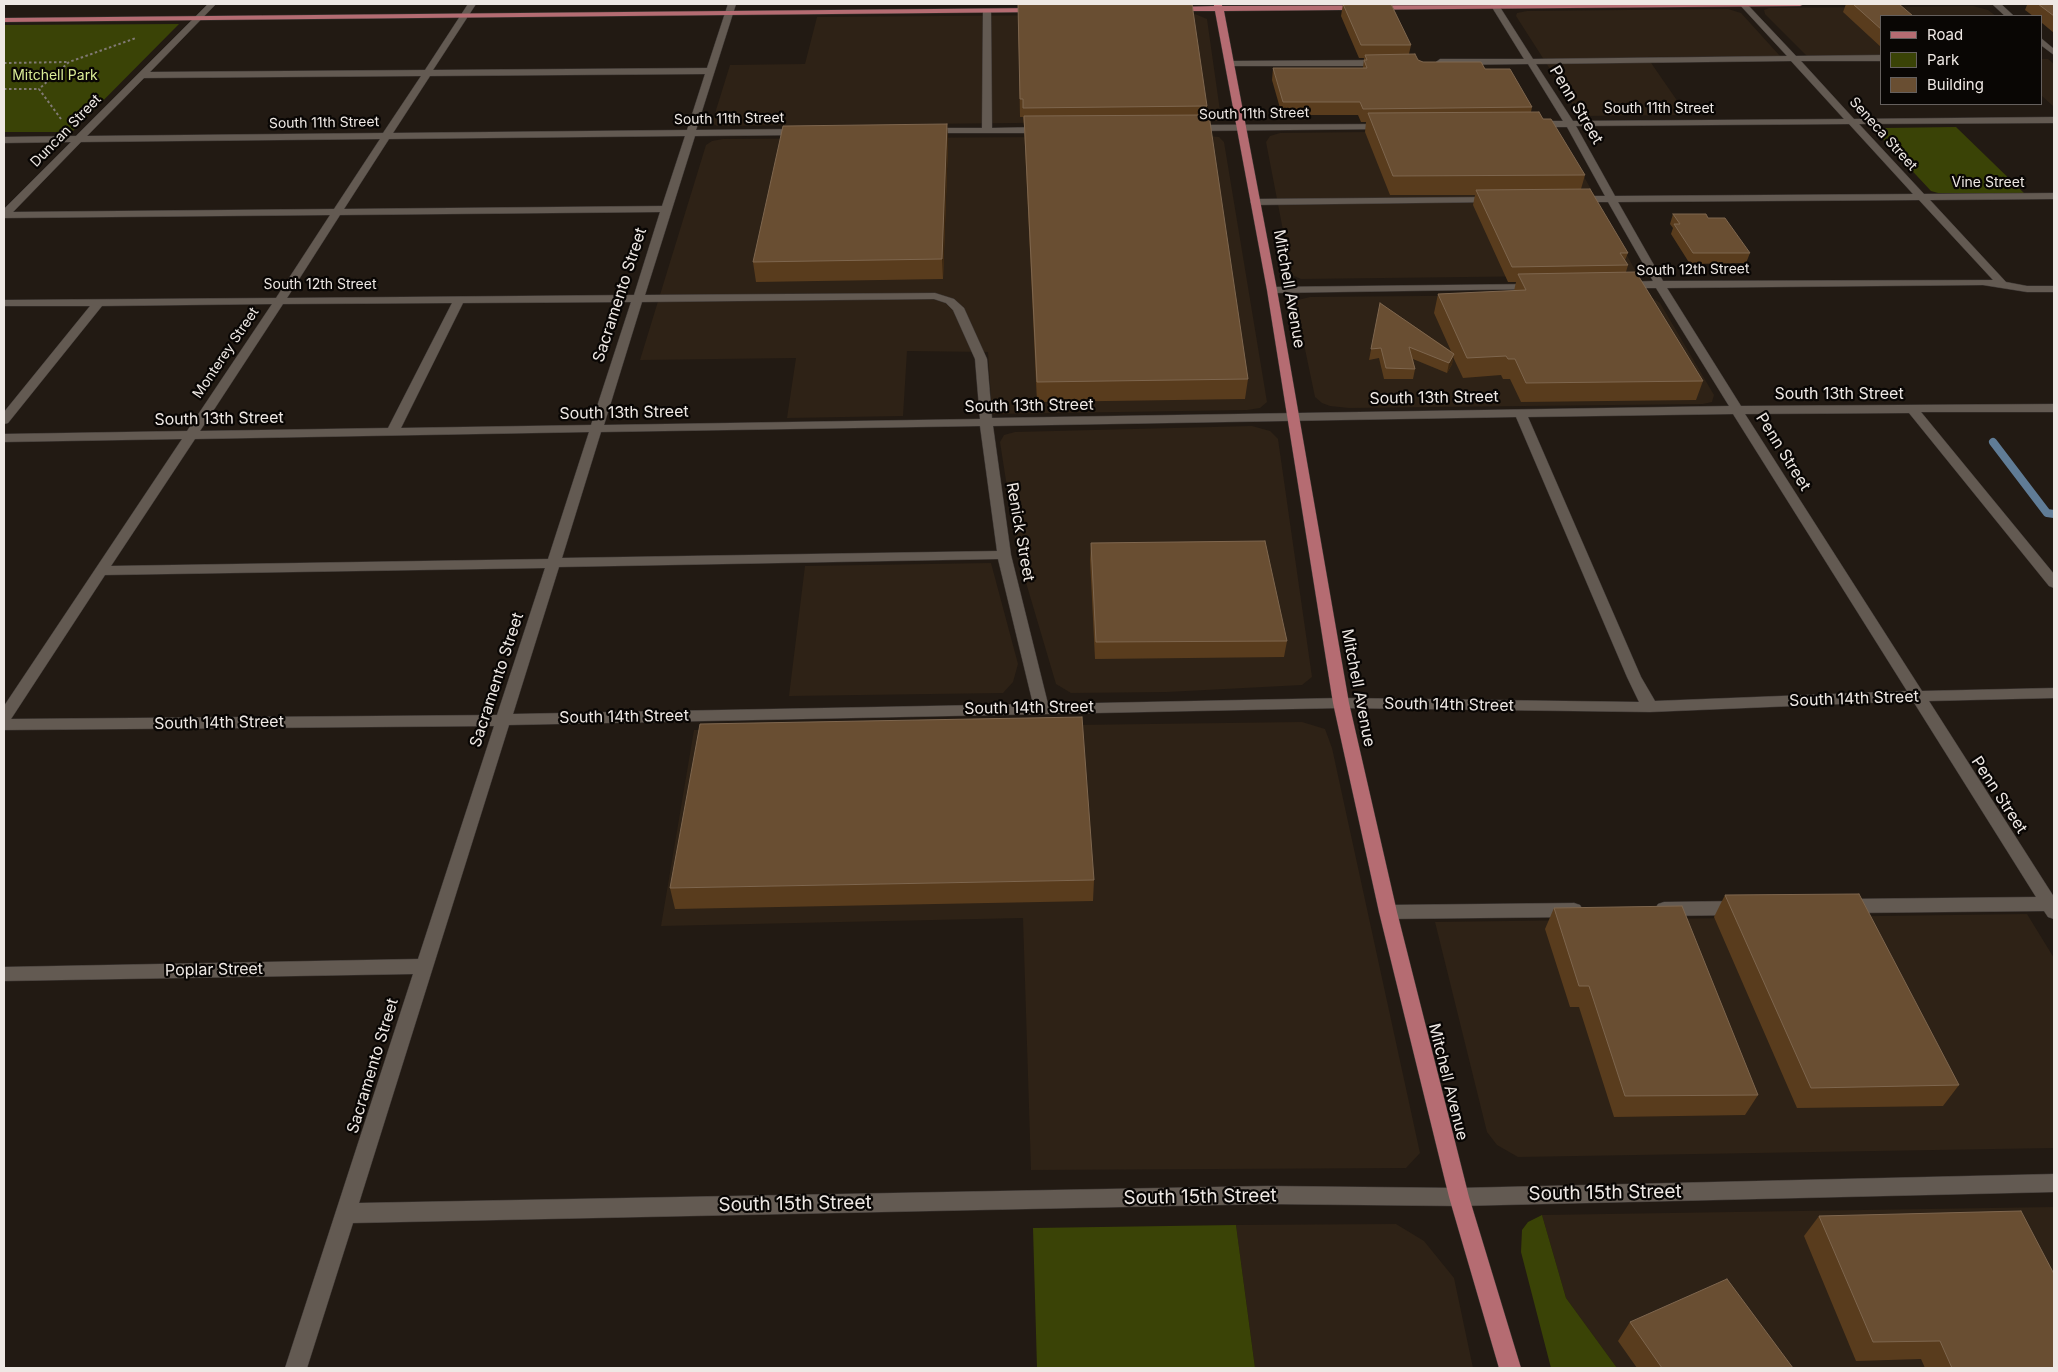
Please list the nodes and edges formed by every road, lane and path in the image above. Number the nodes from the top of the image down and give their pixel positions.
1 (212, 4) edge
2 (472, 4) edge
3 (1743, 4) edge
4 (1800, 4) edge
5 (1996, 4) edge
6 (1495, 5) edge
7 (1218, 6) edge
8 (1369, 6) edge
9 (730, 8) edge
10 (982, 8) edge
11 (1163, 9) edge
12 (1045, 10) edge
13 (2009, 15) edge
14 (464, 16) junction
15 (197, 18) junction
16 (4, 20) edge
17 (144, 36) dead end
18 (2043, 43) edge
19 (2054, 54) edge
20 (1880, 58) edge
21 (1794, 59) junction
22 (1531, 61) junction
23 (69, 62) junction
24 (1431, 62) edge
25 (4, 63) edge
26 (1391, 63) edge
27 (1231, 64) junction
28 (710, 71) junction
29 (428, 72) junction
30 (140, 75) junction
31 (4, 89) edge
32 (39, 89) junction
33 (2054, 120) edge
34 (62, 121) dead end
35 (1854, 122) junction
36 (1520, 124) edge
37 (1570, 124) junction
38 (1392, 126) edge
39 (1243, 127) junction
40 (1183, 128) edge
41 (987, 130) junction
42 (1054, 130) edge
43 (918, 131) edge
44 (809, 132) edge
45 (690, 133) junction
46 (387, 136) junction
47 (76, 139) junction
48 (4, 140) edge
49 (2054, 196) edge
50 (1922, 198) junction
51 (1563, 199) edge
52 (1612, 199) junction
53 (1503, 200) edge
54 (1255, 202) junction
55 (665, 209) junction
56 (337, 212) junction
57 (4, 215) edge
58 (2002, 284) junction
59 (1660, 285) junction
60 (1541, 286) edge
61 (1610, 286) edge
62 (2054, 289) edge
63 (1272, 290) junction
64 (636, 299) junction
65 (280, 300) junction
66 (459, 300) junction
67 (99, 302) junction
68 (4, 303) edge
69 (981, 359) joint
70 (2054, 408) edge
71 (1737, 410) junction
72 (1913, 410) junction
73 (1520, 413) junction
74 (1292, 417) junction
75 (4, 420) edge
76 (986, 423) junction
77 (596, 429) junction
78 (392, 433) junction
79 (188, 436) junction
80 (4, 438) edge
81 (1004, 555) junction
82 (554, 563) junction
83 (101, 572) junction
84 (2054, 583) edge
85 (2054, 693) edge
86 (1916, 696) junction
87 (1341, 703) junction
88 (1650, 707) junction
89 (1042, 708) junction
90 (4, 718) edge
91 (502, 720) junction
92 (4, 725) edge
93 (1832, 906) edge
94 (2052, 906) edge
95 (1753, 908) edge
96 (1644, 909) edge
97 (1595, 910) edge
98 (1388, 912) junction
99 (423, 966) junction
100 (4, 974) edge
101 (2054, 1183) edge
102 (1459, 1197) junction
103 (346, 1213) junction
104 (296, 1368) edge
105 (1510, 1368) edge

1 - 15 street, Duncan Street
2 - 14 street, Monterey Street
3 - 4 main road
3 - 6 main road
3 - 21 street, Seneca Street
5 - 13 street
6 - 8 main road
6 - 22 street, Penn Street
7 - 8 main road
7 - 11 main road
7 - 27 main road, Mitchell Avenue
9 - 10 main road
9 - 14 main road
9 - 28 street, Sacramento Street
10 - 12 main road
10 - 41 street
14 - 15 main road
14 - 29 street, Monterey Street
15 - 16 main road
15 - 30 street, Duncan Street
17 - 23 path
18 - 19 street
20 - 21 street
21 - 22 street
21 - 35 street, Seneca Street
22 - 24 street
22 - 37 street, Penn Street
23 - 25 path
23 - 32 path
26 - 27 street
27 - 39 main road, Mitchell Avenue
28 - 29 street
28 - 45 street, Sacramento Street
29 - 30 street
29 - 46 street, Monterey Street
30 - 47 street, Duncan Street
31 - 32 path
32 - 34 path
33 - 35 street, South 11th Street
35 - 37 street, South 11th Street
35 - 50 street, Seneca Street
36 - 37 street, South 11th Street
37 - 52 street, Penn Street
38 - 39 street, South 11th Street
39 - 40 street, South 11th Street
39 - 54 main road, Mitchell Avenue
41 - 42 street
41 - 43 street
44 - 45 street, South 11th Street
45 - 46 street, South 11th Street
45 - 55 street, Sacramento Street
46 - 47 street, South 11th Street
46 - 56 street, Monterey Street
47 - 48 street, South 11th Street
47 - 57 street, Duncan Street
49 - 50 street, Vine Street
50 - 52 street, Vine Street
50 - 58 street, Seneca Street
51 - 52 street, Vine Street
52 - 59 street, Penn Street
53 - 54 street
54 - 63 main road, Mitchell Avenue
55 - 56 street
55 - 64 street, Sacramento Street
56 - 57 street
56 - 65 street, Monterey Street
58 - 59 street, South 12th Street
58 - 62 street, South 12th Street
59 - 61 street, South 12th Street
59 - 71 street, Penn Street
60 - 63 street
63 - 74 main road, Mitchell Avenue
64 - 66 street, South 12th Street
64 - 69 street, South 12th Street
64 - 77 street, Sacramento Street
65 - 66 street, South 12th Street
65 - 67 street, South 12th Street
65 - 79 street, Monterey Street
66 - 78 street
67 - 68 street, South 12th Street
67 - 75 street
69 - 76 street, Renick Street
70 - 72 street, South 13th Street
71 - 72 street, South 13th Street
71 - 73 street, South 13th Street
71 - 86 street, Penn Street
72 - 84 street
73 - 74 street, South 13th Street
73 - 88 street
74 - 76 street, South 13th Street
74 - 87 main road, Mitchell Avenue
76 - 77 street, South 13th Street
76 - 81 street, Renick Street
77 - 78 street, South 13th Street
77 - 82 street, Sacramento Street
78 - 79 street, South 13th Street
79 - 80 street, South 13th Street
79 - 83 street, Monterey Street
81 - 82 street
81 - 89 street, Renick Street
82 - 83 street
82 - 91 street, Sacramento Street
83 - 90 street, Monterey Street
85 - 86 street, South 14th Street
86 - 88 street, South 14th Street
86 - 94 street, Penn Street
87 - 88 street, South 14th Street
87 - 89 street, South 14th Street
87 - 98 main road, Mitchell Avenue
89 - 91 street, South 14th Street
91 - 92 street, South 14th Street
91 - 99 street, Sacramento Street
93 - 94 street
95 - 96 street
97 - 98 street
98 - 102 main road, Mitchell Avenue
99 - 100 street, Poplar Street
99 - 103 street, Sacramento Street
101 - 102 street, South 15th Street
102 - 103 street, South 15th Street
102 - 105 main road, Mitchell Avenue
103 - 104 street, Sacramento Street

